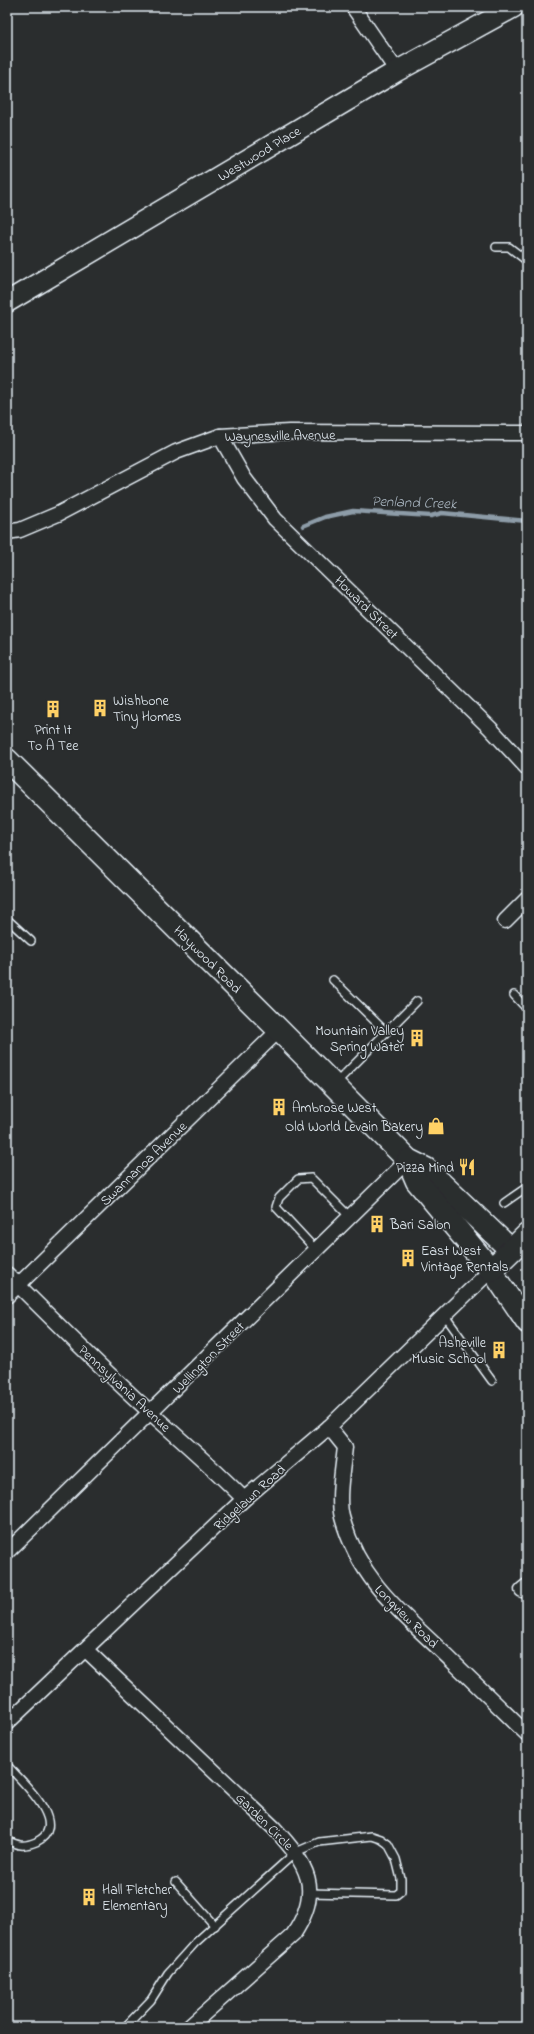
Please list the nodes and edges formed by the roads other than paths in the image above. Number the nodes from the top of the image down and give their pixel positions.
1 (353, 7) edge
2 (514, 7) edge
3 (397, 71) junction
4 (496, 247) dead end
5 (527, 261) edge
6 (7, 302) edge
7 (527, 433) edge
8 (220, 436) junction
9 (7, 532) edge
10 (9, 766) edge
11 (527, 768) edge
12 (527, 899) edge
13 (7, 919) edge
14 (505, 921) dead end
15 (31, 941) dead end
16 (333, 980) dead end
17 (514, 995) dead end
18 (417, 1001) dead end
19 (527, 1009) edge
20 (279, 1030) junction
21 (386, 1032) junction
22 (333, 1085) junction
23 (408, 1160) junction
24 (527, 1187) edge
25 (504, 1203) dead end
26 (350, 1217) junction
27 (527, 1235) edge
28 (316, 1250) junction
29 (511, 1250) junction
30 (491, 1270) junction
31 (7, 1274) edge
32 (18, 1285) junction
33 (7, 1296) edge
34 (445, 1316) junction
35 (527, 1323) edge
36 (492, 1381) dead end
37 (151, 1413) junction
38 (329, 1428) junction
39 (244, 1499) junction
40 (7, 1552) edge
41 (86, 1650) junction
42 (7, 1723) edge
43 (527, 1734) edge
44 (7, 1766) edge
45 (7, 1840) edge
46 (296, 1852) junction
47 (176, 1882) dead end
48 (309, 1893) junction
49 (215, 1926) junction
50 (124, 2027) edge
51 (190, 2027) edge

1 - 3 street
2 - 3 street, Westwood Place
3 - 6 street, Westwood Place
4 - 5 lane
7 - 8 street, Waynesville Avenue
8 - 9 street, Waynesville Avenue
8 - 11 street, Howard Street
10 - 20 main road, Haywood Road
12 - 14 street
13 - 15 lane
16 - 21 lane
17 - 19 lane
18 - 21 lane
20 - 22 main road, Haywood Road
20 - 32 street, Swannanoa Avenue
21 - 22 lane
22 - 23 main road, Haywood Road
23 - 26 street, Wellington Street
23 - 29 main road, Haywood Road
23 - 30 main road, Haywood Road
24 - 25 lane
26 - 28 street, Wellington Street
26 - 28 lane
27 - 29 main road
28 - 37 street, Wellington Street
29 - 30 main road
30 - 34 street, Ridgelawn Road
30 - 35 street
31 - 32 street, Pennsylvania Avenue
32 - 33 street, Swannanoa Avenue
32 - 37 street, Pennsylvania Avenue
34 - 36 lane
34 - 38 street, Ridgelawn Road
37 - 39 street, Pennsylvania Avenue
37 - 40 street, Wellington Street
38 - 39 street, Ridgelawn Road
38 - 43 street, Longview Road
39 - 41 street, Ridgelawn Road
41 - 42 street, Ridgelawn Road
41 - 46 street, Garden Circle
44 - 45 lane
46 - 48 street, Garden Circle
46 - 48 lane
46 - 49 lane
47 - 49 lane
48 - 51 street, Garden Circle
49 - 50 lane

